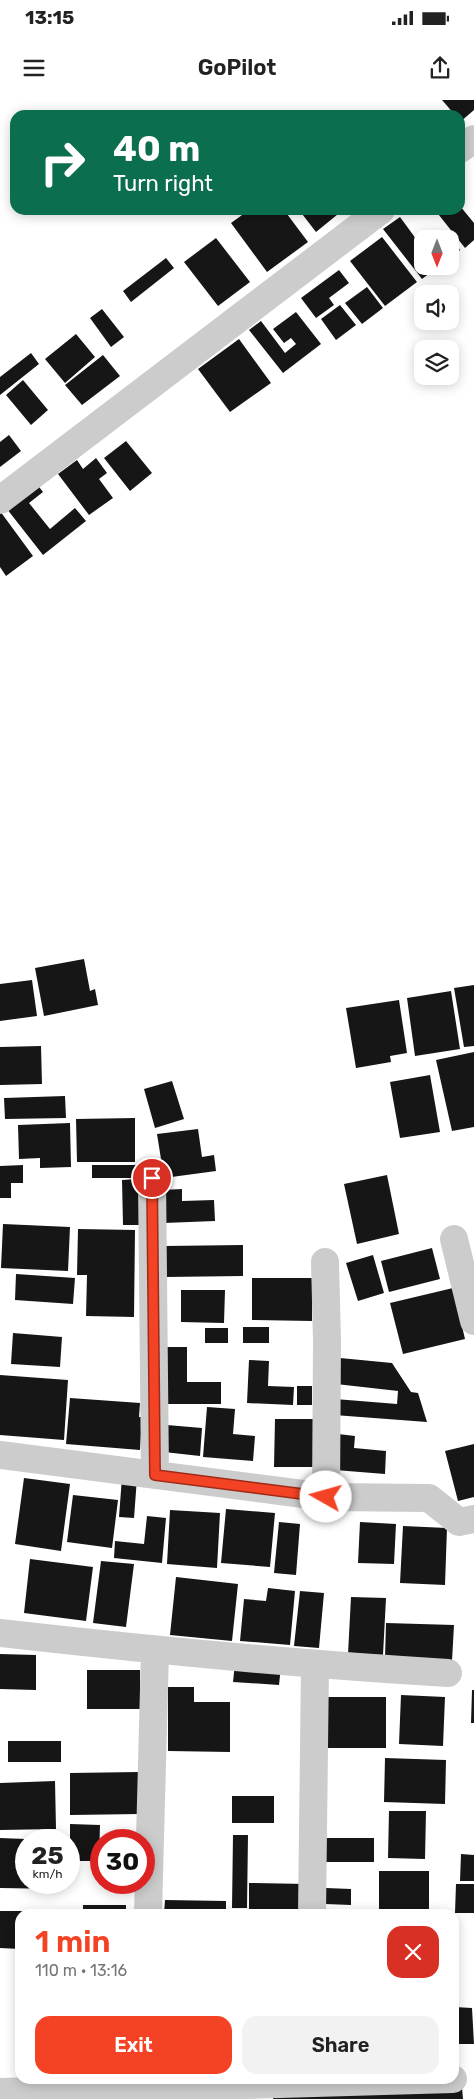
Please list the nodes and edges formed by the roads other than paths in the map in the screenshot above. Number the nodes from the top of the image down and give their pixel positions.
1 (373, 215) edge
2 (0, 500) edge
3 (152, 1178) dead end
4 (454, 1239) dead end
5 (324, 1262) dead end
6 (474, 1321) edge
7 (0, 1455) edge
8 (155, 1475) junction
9 (326, 1497) junction
10 (474, 1519) edge
11 (0, 1633) edge
12 (155, 1650) junction
13 (315, 1665) junction
14 (448, 1673) dead end
15 (148, 1909) edge
16 (312, 1909) edge
17 (474, 2078) edge
18 (459, 2079) edge
19 (144, 2084) edge
20 (0, 2092) edge

1 - 2 street
3 - 8 street
4 - 6 street
5 - 9 street
7 - 8 street
8 - 9 street
9 - 10 street
11 - 12 street
12 - 13 street
12 - 15 street
13 - 14 street
13 - 16 street
17 - 18 street
19 - 20 street

